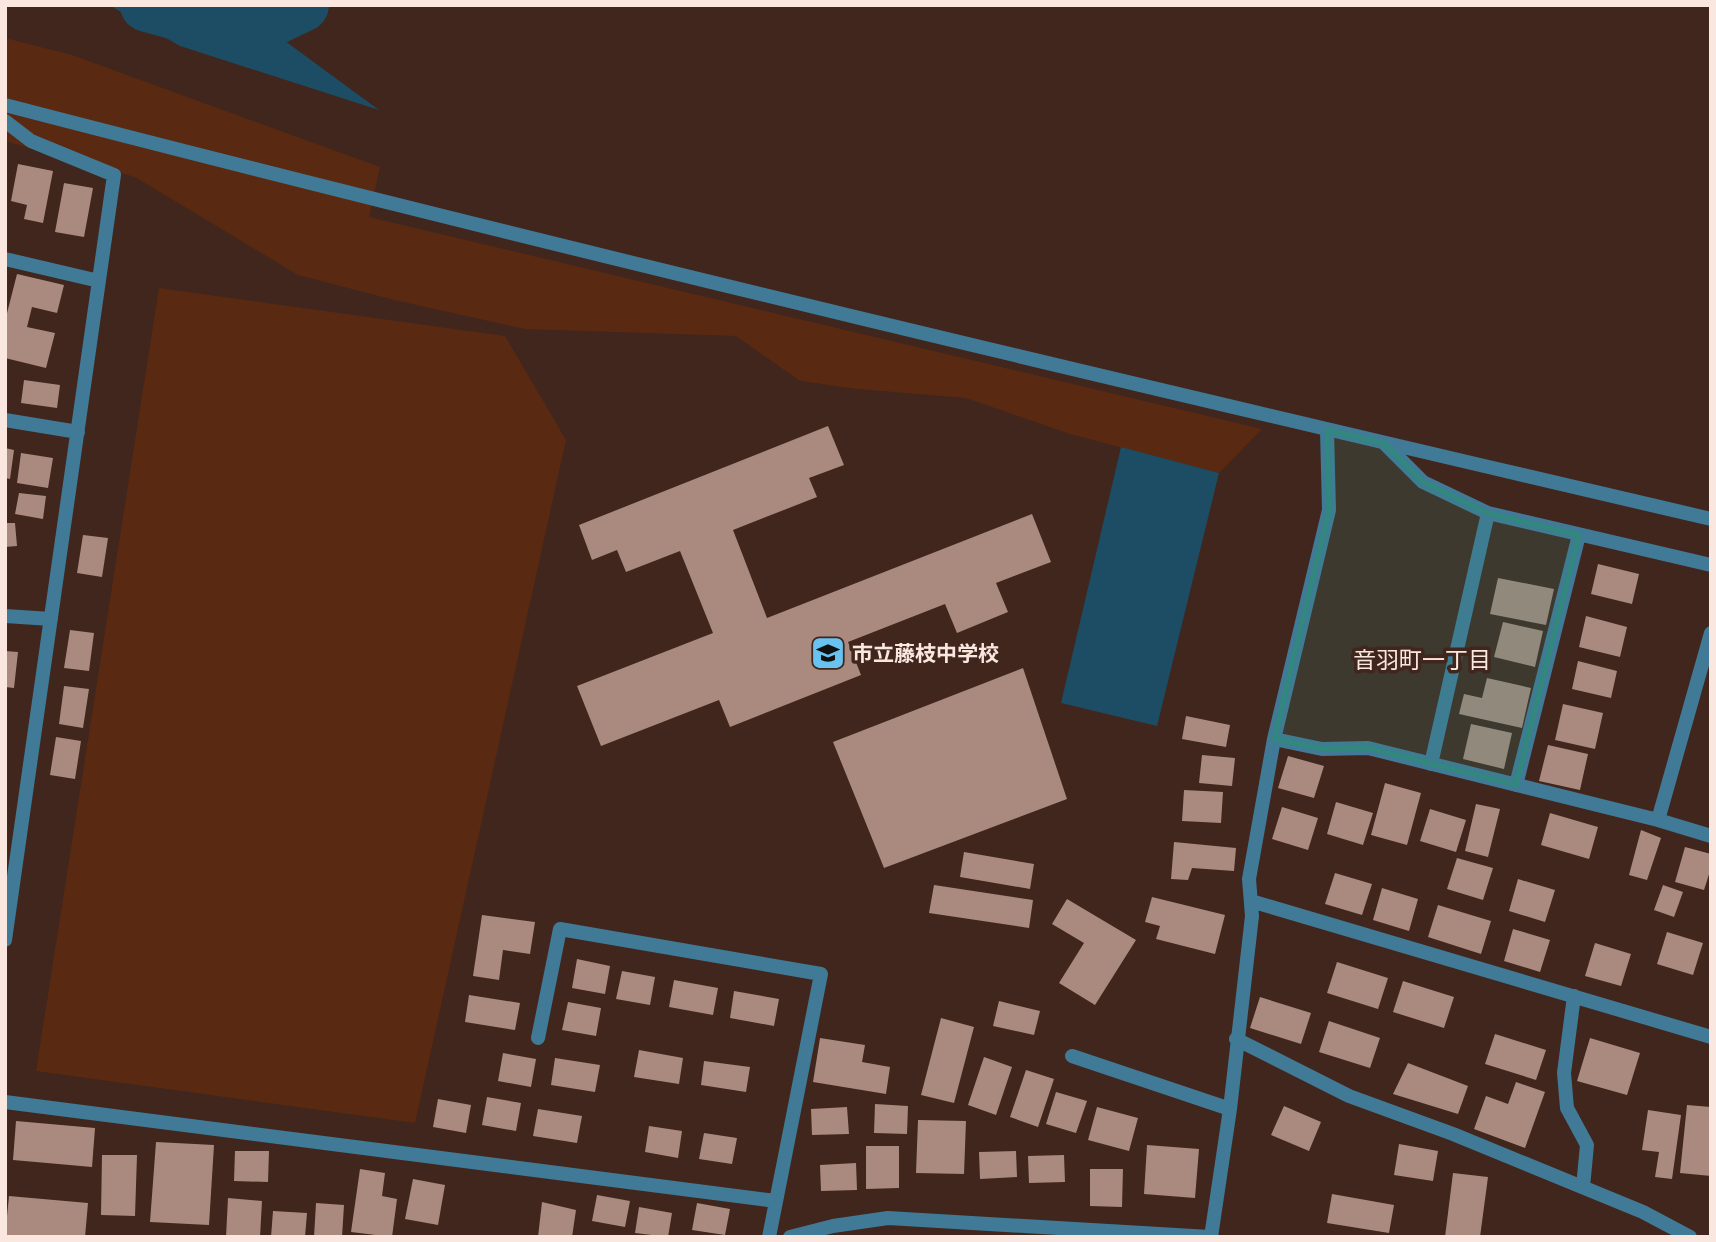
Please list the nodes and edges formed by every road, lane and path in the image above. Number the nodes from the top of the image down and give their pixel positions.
1 (5, 105) edge
2 (5, 121) edge
3 (5, 259) edge
4 (99, 281) junction
5 (5, 420) edge
6 (1327, 430) junction
7 (78, 432) junction
8 (1384, 443) junction
9 (1488, 513) junction
10 (1711, 519) edge
11 (1579, 534) junction
12 (1711, 565) edge
13 (5, 616) edge
14 (51, 619) junction
15 (1711, 633) edge
16 (1274, 739) junction
17 (1431, 764) junction
18 (1516, 785) junction
19 (1658, 820) junction
20 (1711, 836) edge
21 (1251, 901) junction
22 (5, 940) edge
23 (1574, 996) junction
24 (1711, 1037) edge
25 (538, 1038) dead end
26 (1236, 1039) junction
27 (1072, 1056) dead end
28 (5, 1102) edge
29 (1230, 1108) junction
30 (1583, 1187) junction
31 (776, 1201) junction
32 (768, 1237) edge
33 (790, 1237) edge
34 (1210, 1237) edge
35 (1690, 1237) edge

1 - 6 street
2 - 4 street
3 - 4 street
4 - 7 street
5 - 7 street
6 - 8 street
6 - 16 street
7 - 14 street
8 - 9 street
8 - 10 street
9 - 11 street
9 - 17 street
11 - 12 street
11 - 18 street
13 - 14 street
14 - 22 street
15 - 19 street
16 - 17 street
16 - 21 street
17 - 18 street
18 - 19 street
19 - 20 street
21 - 23 street
21 - 26 street
23 - 24 street
23 - 30 street
25 - 31 street
26 - 29 street
26 - 30 street
27 - 29 street
28 - 31 street
29 - 34 street
30 - 35 street
31 - 32 street
33 - 34 street

